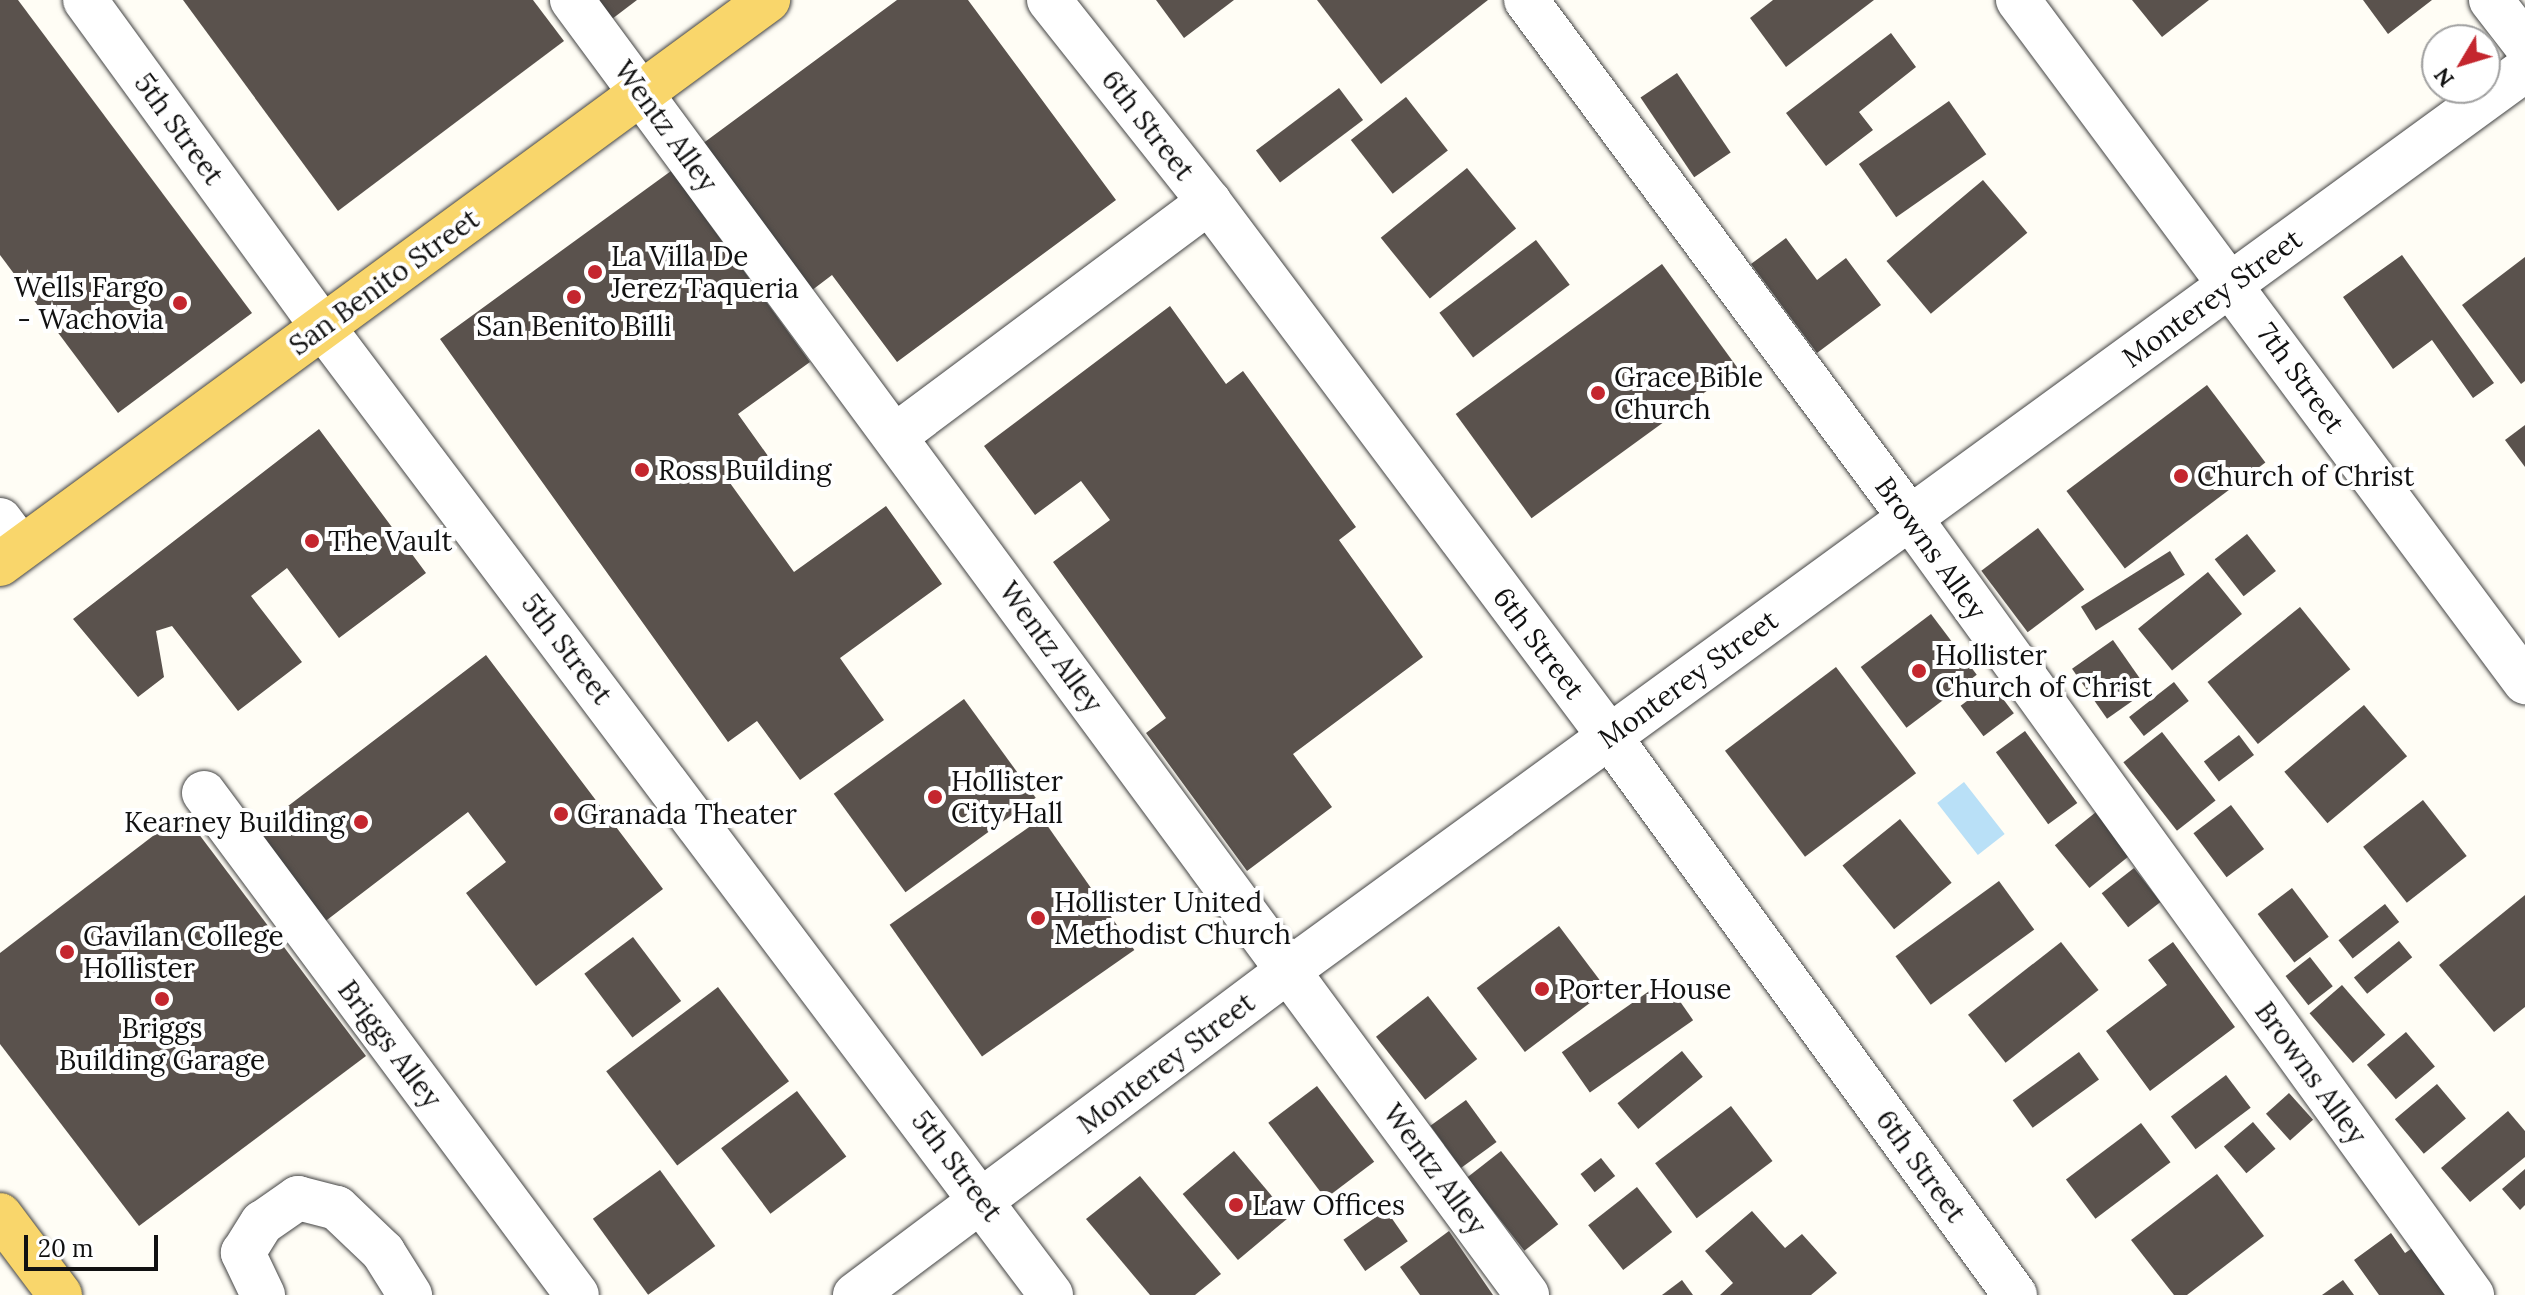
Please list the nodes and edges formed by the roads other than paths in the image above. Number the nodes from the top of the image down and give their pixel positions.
1 (85, 0) edge
2 (572, 0) edge
3 (768, 0) edge
4 (1049, 0) edge
5 (1526, 0) edge
6 (2018, 0) edge
7 (2491, 0) edge
8 (2525, 44) edge
9 (2525, 70) edge
10 (641, 91) junction
11 (1209, 202) junction
12 (2231, 284) junction
13 (323, 327) junction
14 (895, 436) junction
15 (1910, 518) junction
16 (7, 544) edge
17 (2525, 682) edge
18 (1609, 736) junction
19 (204, 793) dead end
20 (1289, 970) junction
21 (984, 1200) junction
22 (0, 1215) edge
23 (60, 1295) edge
24 (263, 1295) edge
25 (410, 1295) edge
26 (577, 1295) edge
27 (855, 1295) edge
28 (1051, 1295) edge
29 (1527, 1295) edge
30 (2015, 1295) edge
31 (2472, 1295) edge

1 - 13 street, 5th Street
2 - 10 street, Wentz Alley
3 - 10 main road, San Benito Street
4 - 11 street, 6th Street
5 - 15 street, Browns Alley
6 - 12 street, 7th Street
7 - 8 street
9 - 12 street, Monterey Street
10 - 13 main road, San Benito Street
10 - 14 street, Wentz Alley
11 - 14 street
11 - 18 street, 6th Street
12 - 15 street, Monterey Street
12 - 17 street, 7th Street
13 - 16 main road, San Benito Street
13 - 21 street, 5th Street
14 - 20 street, Wentz Alley
15 - 18 street, Monterey Street
15 - 31 street, Browns Alley
18 - 20 street, Monterey Street
18 - 30 street, 6th Street
19 - 26 street, Briggs Alley
20 - 21 street, Monterey Street
20 - 29 street, Wentz Alley
21 - 27 street, Monterey Street
21 - 28 street, 5th Street
22 - 23 main road
24 - 25 street

